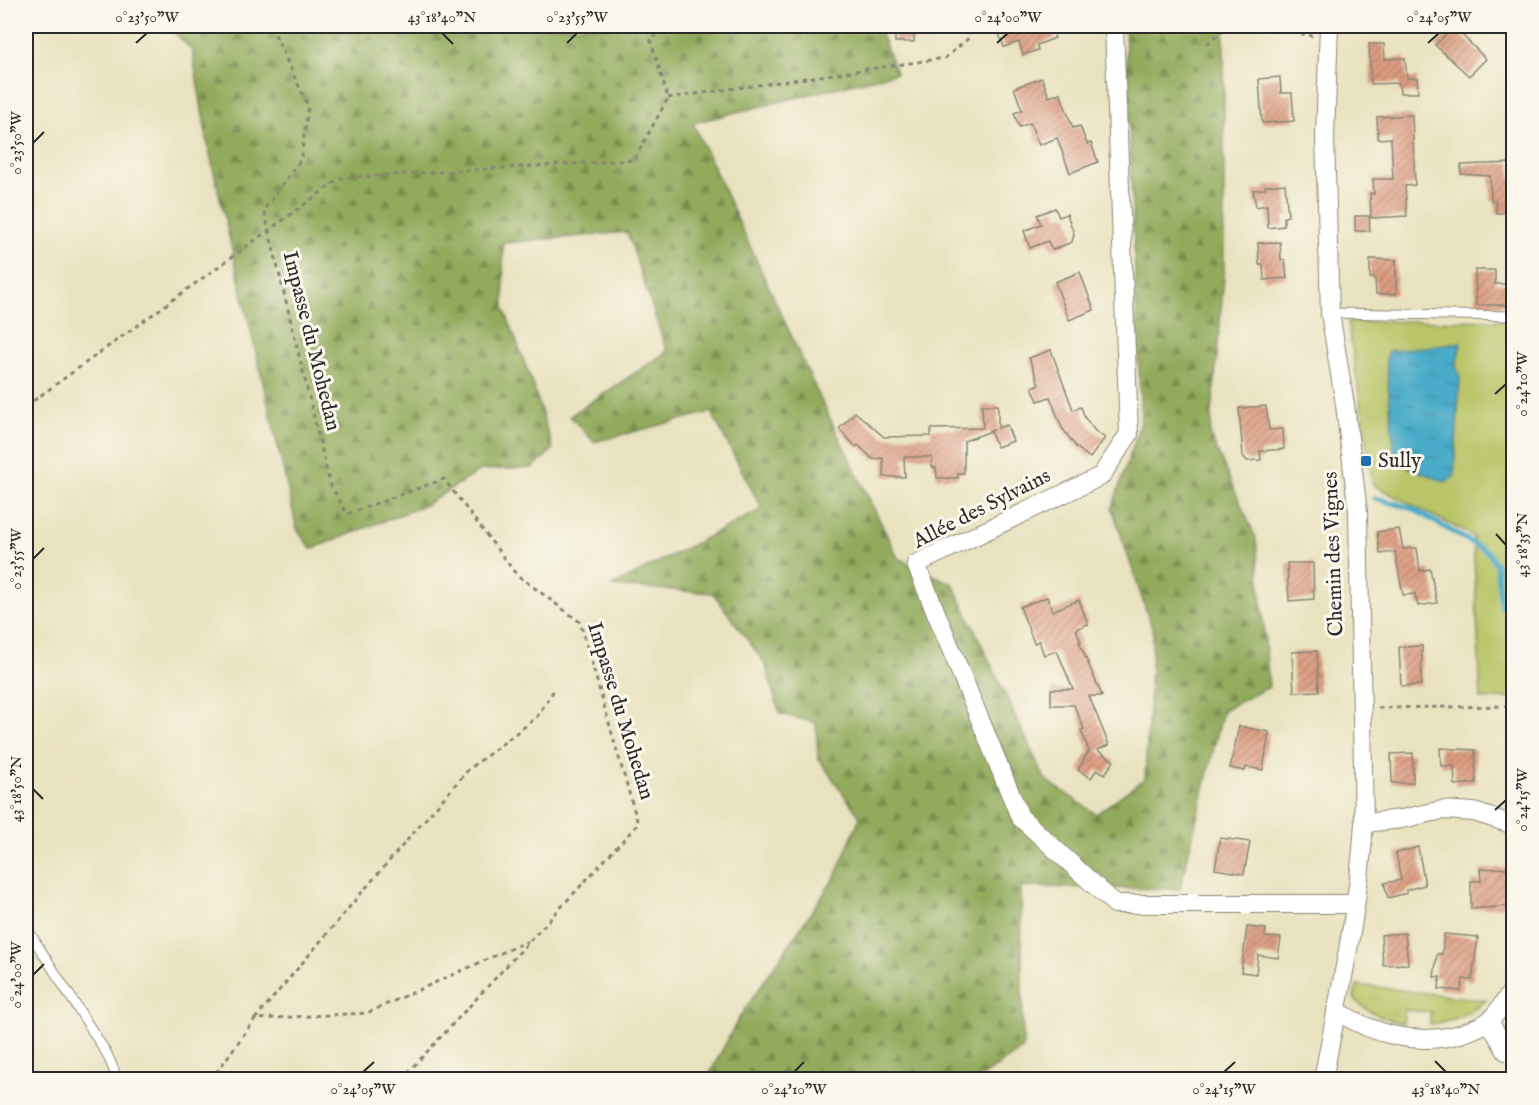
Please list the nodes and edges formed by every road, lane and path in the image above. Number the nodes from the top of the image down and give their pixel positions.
1 (271, 26) edge
2 (683, 26) edge
3 (969, 26) edge
4 (1114, 26) edge
5 (1229, 26) edge
6 (1265, 26) edge
7 (1329, 32) edge
8 (1207, 44) dead end
9 (668, 98) junction
10 (269, 231) junction
11 (1330, 313) junction
12 (1514, 316) edge
13 (26, 406) edge
14 (554, 690) dead end
15 (1514, 706) edge
16 (1361, 708) junction
17 (1364, 823) junction
18 (1514, 825) edge
19 (1355, 904) junction
20 (26, 927) edge
21 (529, 940) junction
22 (1514, 987) edge
23 (1336, 1010) junction
24 (255, 1019) junction
25 (1489, 1021) junction
26 (1506, 1051) dead end
27 (117, 1080) edge
28 (211, 1080) edge
29 (401, 1080) edge
30 (1323, 1080) edge

1 - 10 path, Impasse du Mohedan
2 - 9 path
3 - 9 path
4 - 19 street, Allée des Sylvains
5 - 8 path
6 - 7 path
7 - 11 street, Chemin des Vignes
9 - 10 path
10 - 13 path
10 - 21 path, Impasse du Mohedan
11 - 12 lane
11 - 16 street, Chemin des Vignes
14 - 24 path
15 - 16 path
16 - 17 street, Chemin des Vignes
17 - 18 street
17 - 19 street, Chemin des Vignes
19 - 23 street, Chemin des Vignes
20 - 27 lane
21 - 24 path
21 - 29 path, Impasse du Mohedan
22 - 25 street
23 - 25 street
23 - 30 street, Chemin des Vignes
24 - 28 path
25 - 26 street

